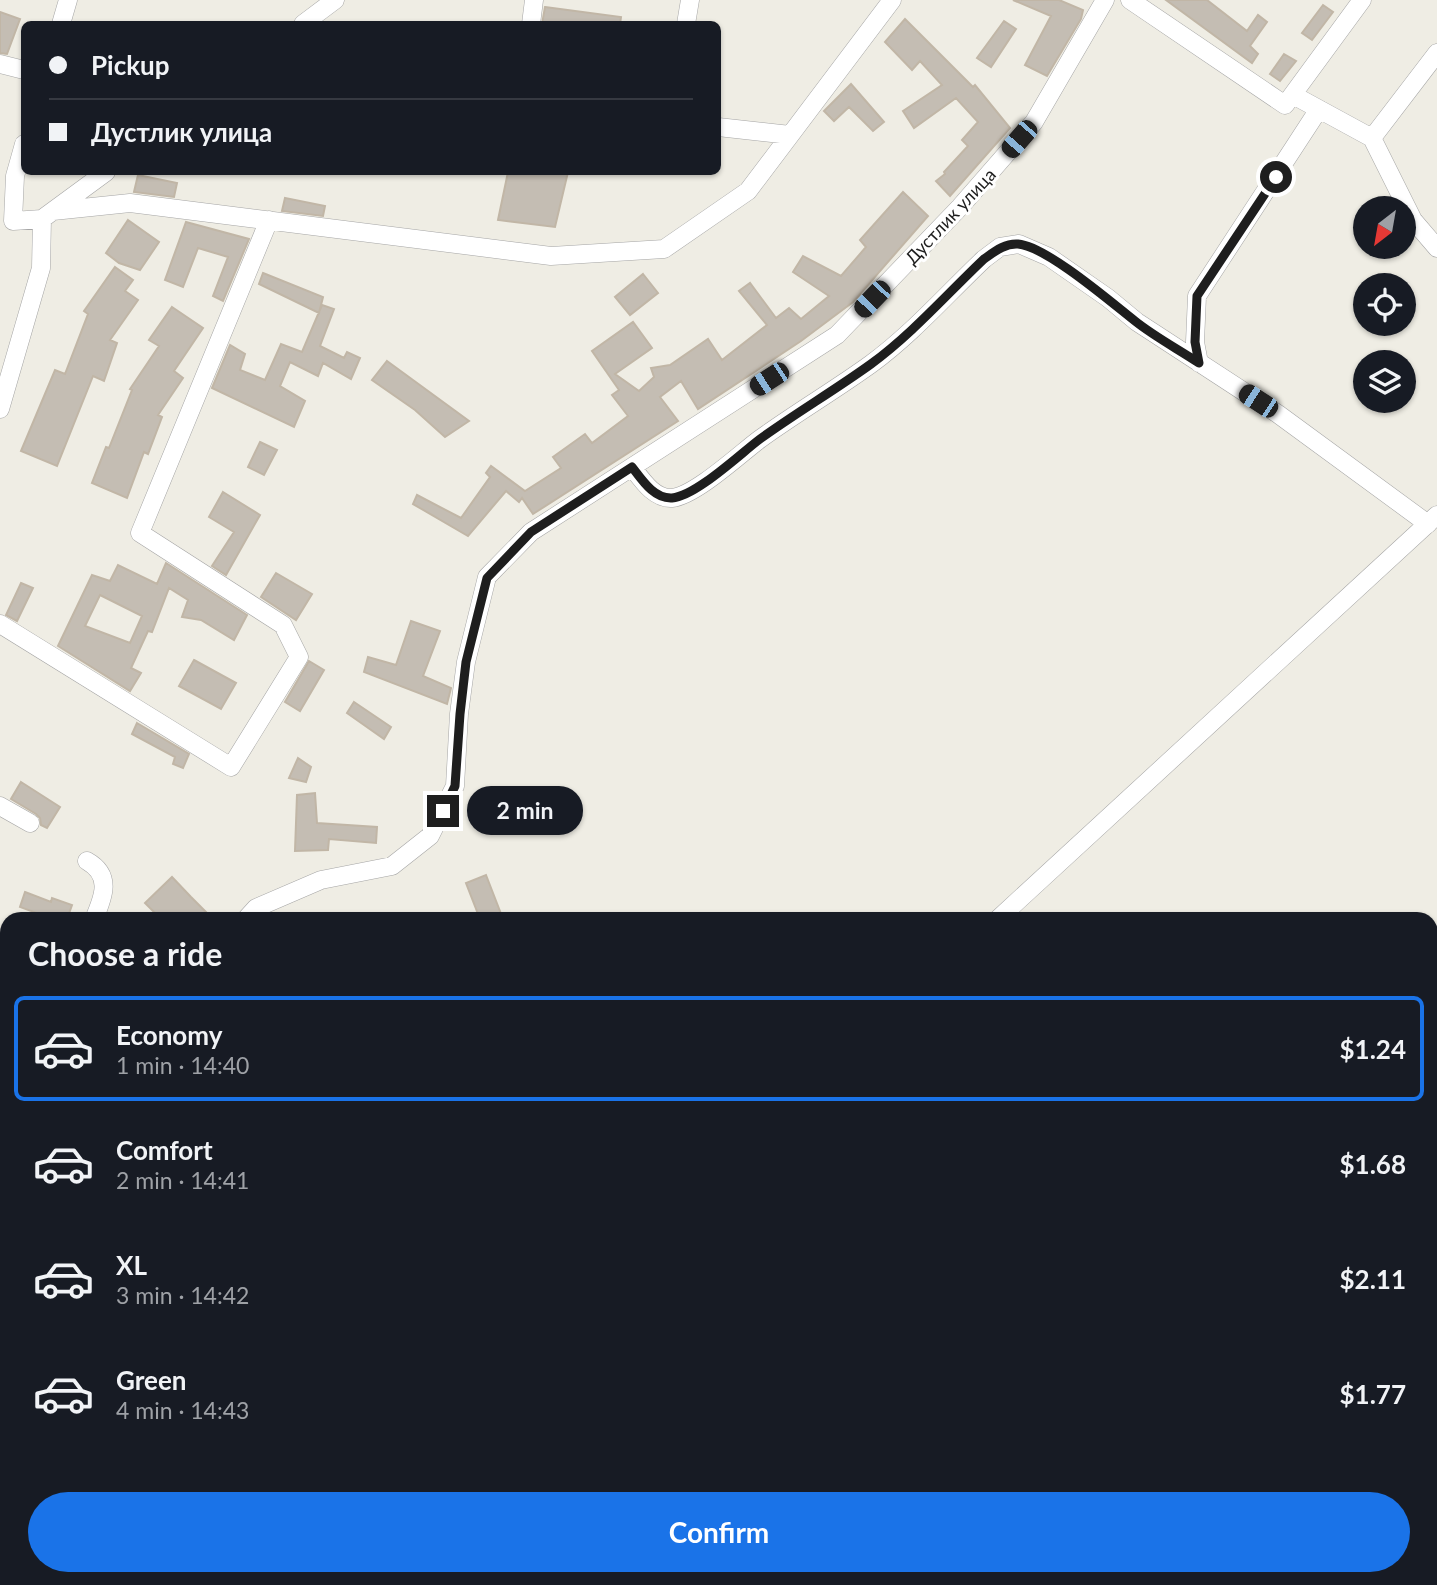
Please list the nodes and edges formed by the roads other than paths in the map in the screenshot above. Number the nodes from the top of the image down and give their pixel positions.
1 (68, 0) edge
2 (335, 0) edge
3 (534, 0) edge
4 (690, 0) edge
5 (892, 0) edge
6 (1105, 0) edge
7 (1130, 0) edge
8 (1362, 0) edge
9 (62, 21) edge
10 (307, 21) edge
11 (531, 21) edge
12 (686, 21) edge
13 (1437, 53) edge
14 (0, 64) edge
15 (21, 69) edge
16 (1293, 95) junction
17 (1319, 109) junction
18 (721, 127) edge
19 (790, 135) junction
20 (1372, 138) junction
21 (21, 155) edge
22 (102, 175) edge
23 (47, 215) junction
24 (6, 220) edge
25 (269, 220) junction
26 (1437, 248) edge
27 (1199, 363) junction
28 (0, 409) edge
29 (632, 467) junction
30 (1433, 520) edge
31 (0, 624) edge
32 (0, 806) edge
33 (30, 823) dead end
34 (88, 860) dead end
35 (97, 912) edge
36 (252, 912) edge
37 (1006, 912) edge

1 - 9 street
2 - 10 street
3 - 11 street
4 - 12 street
5 - 19 street
6 - 29 street, Дустлик улица
7 - 16 street
8 - 16 street
13 - 20 street
14 - 15 street
16 - 17 street
17 - 20 street
17 - 27 street
18 - 19 street
19 - 25 street
20 - 26 street
21 - 24 street
22 - 23 street
23 - 24 street
23 - 25 street
23 - 28 street
25 - 31 street
27 - 29 street
27 - 30 street
29 - 36 street, Дустлик улица
30 - 37 street
32 - 33 street
34 - 35 street

